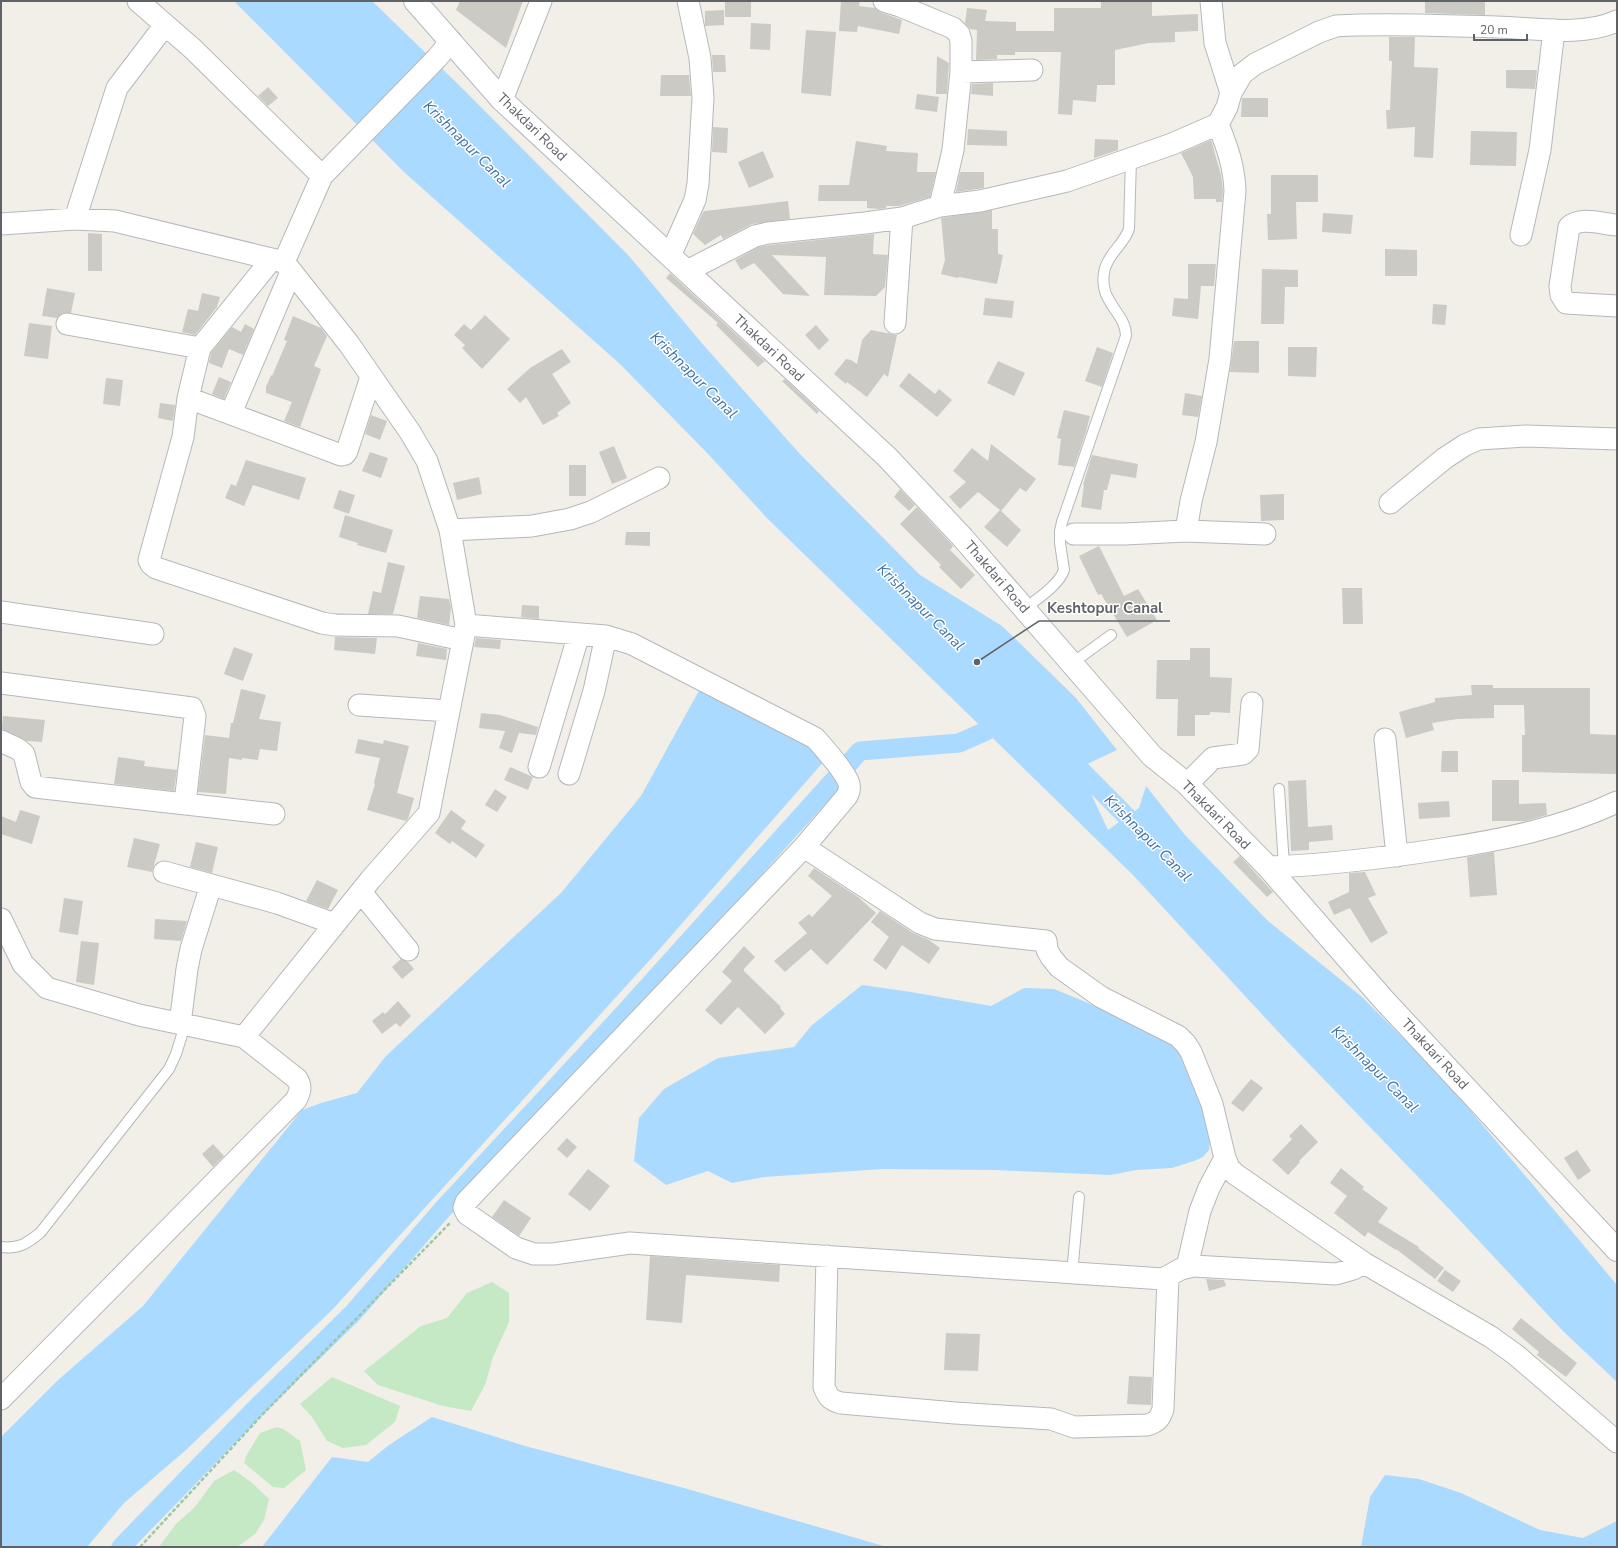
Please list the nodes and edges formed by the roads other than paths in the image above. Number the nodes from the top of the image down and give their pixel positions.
1 (138, 1) edge
2 (415, 1) edge
3 (541, 1) edge
4 (688, 1) edge
5 (884, 1) edge
6 (1211, 1) edge
7 (1617, 21) edge
8 (165, 24) junction
9 (1554, 30) junction
10 (451, 41) junction
11 (1032, 70) dead end
12 (961, 72) junction
13 (1231, 93) junction
14 (502, 100) junction
15 (1218, 124) junction
16 (1131, 158) junction
17 (322, 176) junction
18 (940, 206) junction
19 (902, 218) junction
20 (75, 219) junction
21 (1, 224) edge
22 (1617, 226) edge
23 (1521, 234) dead end
24 (670, 256) junction
25 (282, 264) junction
26 (687, 271) junction
27 (1617, 306) edge
28 (895, 323) dead end
29 (66, 324) dead end
30 (200, 348) junction
31 (371, 377) junction
32 (188, 398) junction
33 (230, 413) junction
34 (1617, 439) edge
35 (659, 478) dead end
36 (1390, 503) dead end
37 (450, 530) junction
38 (1186, 531) junction
39 (1074, 534) dead end
40 (1265, 534) dead end
41 (1024, 609) junction
42 (1, 612) edge
43 (464, 633) junction
44 (153, 634) dead end
45 (579, 634) junction
46 (1112, 635) dead end
47 (606, 636) junction
48 (1072, 664) junction
49 (1, 683) edge
50 (1252, 703) dead end
51 (359, 704) dead end
52 (449, 711) junction
53 (1384, 738) dead end
54 (1, 741) edge
55 (539, 767) dead end
56 (569, 774) dead end
57 (1187, 784) junction
58 (1279, 790) dead end
59 (1617, 802) edge
60 (185, 803) junction
61 (274, 814) dead end
62 (804, 847) junction
63 (1397, 856) junction
64 (1276, 866) junction
65 (164, 872) dead end
66 (211, 885) junction
67 (361, 892) junction
68 (1, 919) edge
69 (335, 924) junction
70 (408, 950) dead end
71 (182, 1024) junction
72 (244, 1037) junction
73 (1225, 1158) junction
74 (1079, 1197) dead end
75 (1, 1247) edge
76 (1617, 1250) edge
77 (827, 1256) junction
78 (1364, 1263) junction
79 (1187, 1267) junction
80 (1072, 1274) junction
81 (1168, 1277) junction
82 (1, 1399) edge
83 (1617, 1442) edge

1 - 8 street
2 - 10 street, Thakdari Road
3 - 14 street
4 - 24 street
5 - 12 street
6 - 13 street
7 - 9 street
8 - 17 street
8 - 20 street
9 - 13 street
9 - 23 street
10 - 14 street, Thakdari Road
10 - 17 street
11 - 12 street
12 - 18 street
13 - 15 street
14 - 24 street, Thakdari Road
15 - 16 street
15 - 38 street
16 - 18 street
16 - 41 lane
17 - 25 street
18 - 19 street
19 - 26 street
19 - 28 street
20 - 21 street
20 - 25 street
22 - 27 street
24 - 26 street, Thakdari Road
25 - 30 street
25 - 31 street
25 - 33 street
26 - 41 street, Thakdari Road
29 - 30 street
30 - 32 street
31 - 33 street
31 - 37 street
32 - 33 street
32 - 43 street
34 - 36 street
35 - 37 street
37 - 43 street
38 - 39 street
38 - 40 street
41 - 48 street, Thakdari Road
42 - 44 street
43 - 45 street
43 - 52 street
45 - 47 street
45 - 55 street
46 - 48 lane
47 - 56 street
47 - 62 street
48 - 57 street, Thakdari Road
49 - 60 street
50 - 57 street
51 - 52 street
52 - 67 street
53 - 63 street
54 - 60 street
57 - 64 street, Thakdari Road
58 - 64 lane
59 - 63 street
60 - 61 street
62 - 73 street
62 - 77 street
63 - 64 street
64 - 76 street, Thakdari Road
65 - 66 street
66 - 69 street
66 - 71 street
67 - 69 street
67 - 70 street
68 - 71 street
69 - 72 street
71 - 72 street
71 - 75 lane
72 - 82 street
73 - 78 street
73 - 79 street
74 - 80 lane
77 - 80 street
77 - 81 street
78 - 79 street
78 - 83 street
79 - 81 street
80 - 81 street

